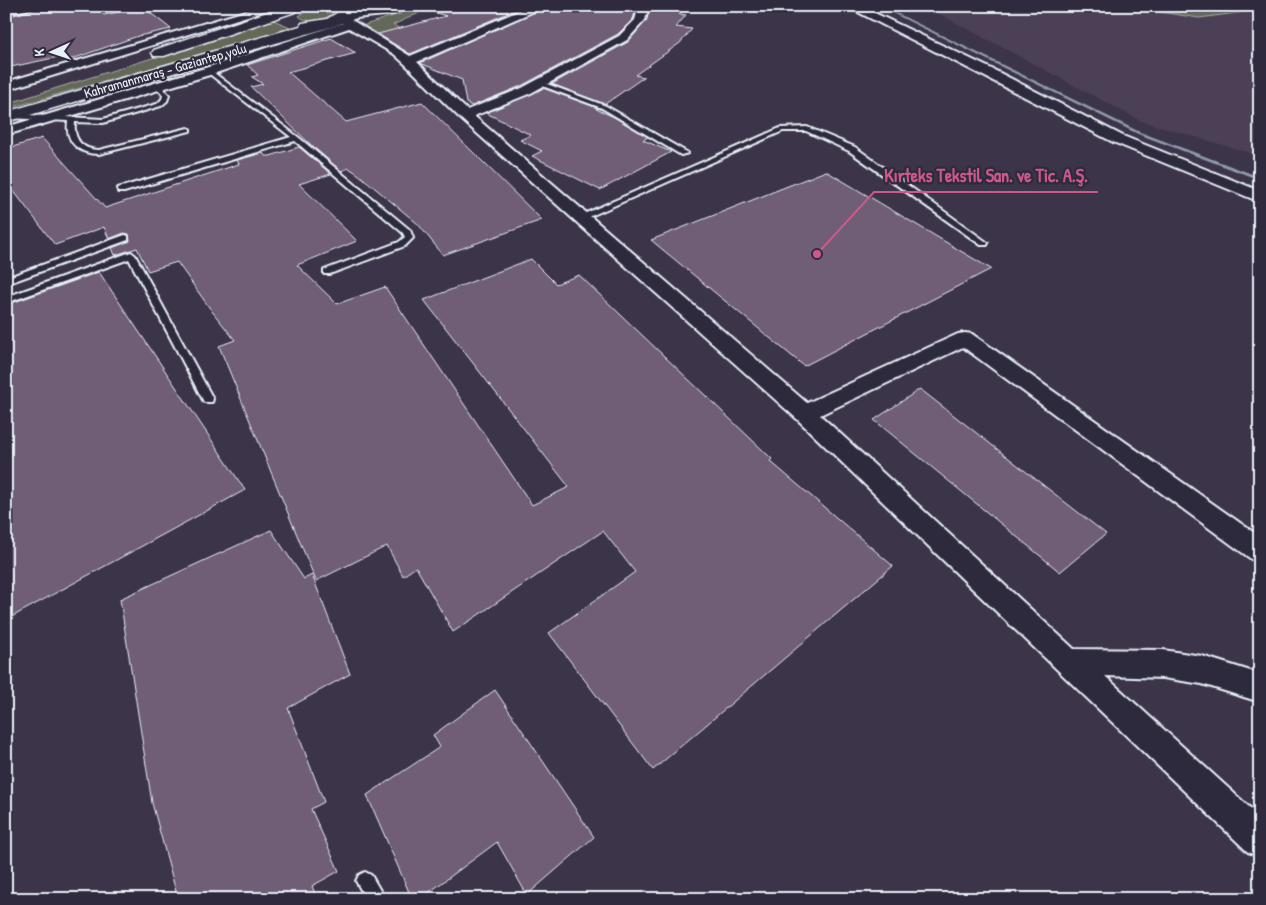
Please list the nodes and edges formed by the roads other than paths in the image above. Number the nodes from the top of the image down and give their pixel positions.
1 (29, 6) edge
2 (274, 6) edge
3 (378, 6) edge
4 (413, 6) edge
5 (541, 6) edge
6 (644, 6) edge
7 (851, 6) edge
8 (294, 8) edge
9 (6, 11) edge
10 (340, 18) edge
11 (409, 61) junction
12 (209, 71) junction
13 (540, 83) junction
14 (6, 86) edge
15 (159, 86) junction
16 (6, 100) edge
17 (465, 115) junction
18 (8, 116) edge
19 (52, 118) junction
20 (72, 119) junction
21 (188, 130) dead end
22 (6, 131) edge
23 (296, 138) junction
24 (684, 154) dead end
25 (121, 190) dead end
26 (1260, 197) edge
27 (581, 217) junction
28 (125, 238) dead end
29 (984, 243) dead end
30 (327, 272) dead end
31 (6, 281) edge
32 (6, 300) edge
33 (208, 399) dead end
34 (805, 413) junction
35 (1260, 551) edge
36 (1069, 662) junction
37 (1260, 688) edge
38 (1260, 840) edge
39 (365, 881) dead end
40 (376, 899) edge

1 - 9 street
2 - 14 street
3 - 10 highway, Kahramanmaraş - Gaziantep yolu
4 - 10 lane
5 - 11 street
6 - 13 street
7 - 26 street
8 - 10 highway
8 - 16 highway, Kahramanmaraş - Gaziantep yolu
10 - 11 street
10 - 12 street
10 - 18 highway, Kahramanmaraş - Gaziantep yolu
11 - 17 street
12 - 15 street
12 - 23 lane
13 - 17 street
13 - 24 lane
15 - 19 street
15 - 20 lane
17 - 27 street
18 - 19 lane
19 - 20 lane
19 - 22 street
20 - 21 lane
23 - 25 lane
23 - 30 lane
27 - 29 lane
27 - 34 street
28 - 31 lane
32 - 33 lane
34 - 35 street
34 - 36 street
36 - 37 street
36 - 38 street
39 - 40 lane

